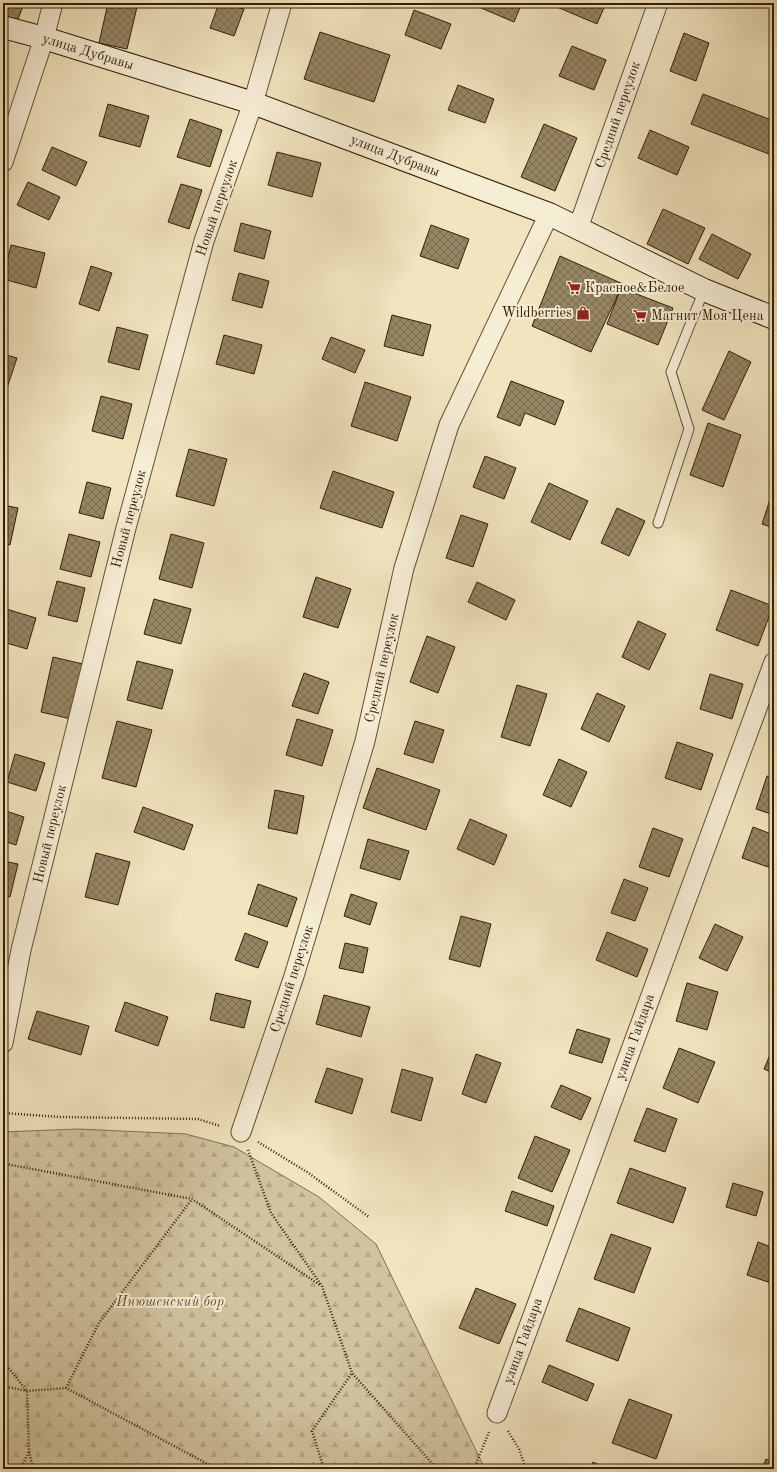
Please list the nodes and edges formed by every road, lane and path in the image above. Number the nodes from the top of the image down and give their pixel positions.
1 (53, 3) edge
2 (282, 3) edge
3 (658, 3) edge
4 (3, 27) edge
5 (44, 38) junction
6 (253, 103) junction
7 (3, 162) edge
8 (549, 214) junction
9 (578, 228) junction
10 (704, 290) junction
11 (774, 318) edge
12 (658, 523) dead end
13 (774, 662) edge
14 (3, 1043) edge
15 (3, 1113) edge
16 (241, 1132) junction
17 (3, 1165) edge
18 (192, 1199) junction
19 (369, 1217) dead end
20 (322, 1286) junction
21 (3, 1360) edge
22 (352, 1373) junction
23 (3, 1386) edge
24 (66, 1388) junction
25 (27, 1391) junction
26 (497, 1413) junction
27 (29, 1451) junction
28 (20, 1469) edge
29 (33, 1469) edge
30 (217, 1469) edge
31 (324, 1469) edge
32 (437, 1469) edge
33 (474, 1469) edge
34 (526, 1469) edge

1 - 5 street
2 - 6 street, Новый переулок
3 - 9 street, Средний переулок
4 - 5 street, улица Дубравы
5 - 6 street, улица Дубравы
5 - 7 street
6 - 8 street, улица Дубравы
6 - 14 street, Новый переулок
8 - 9 street, улица Дубравы
8 - 16 street, Средний переулок
9 - 10 street, улица Дубравы
10 - 11 street, улица Дубравы
10 - 12 lane
13 - 26 street, улица Гайдара
15 - 16 path
16 - 19 path
16 - 20 path
17 - 18 path
18 - 20 path
18 - 24 path
20 - 22 path
21 - 25 path
22 - 31 path
22 - 32 path
23 - 25 path
24 - 25 path
24 - 30 path
25 - 27 path
26 - 33 path
26 - 34 path
27 - 28 path
27 - 29 path

